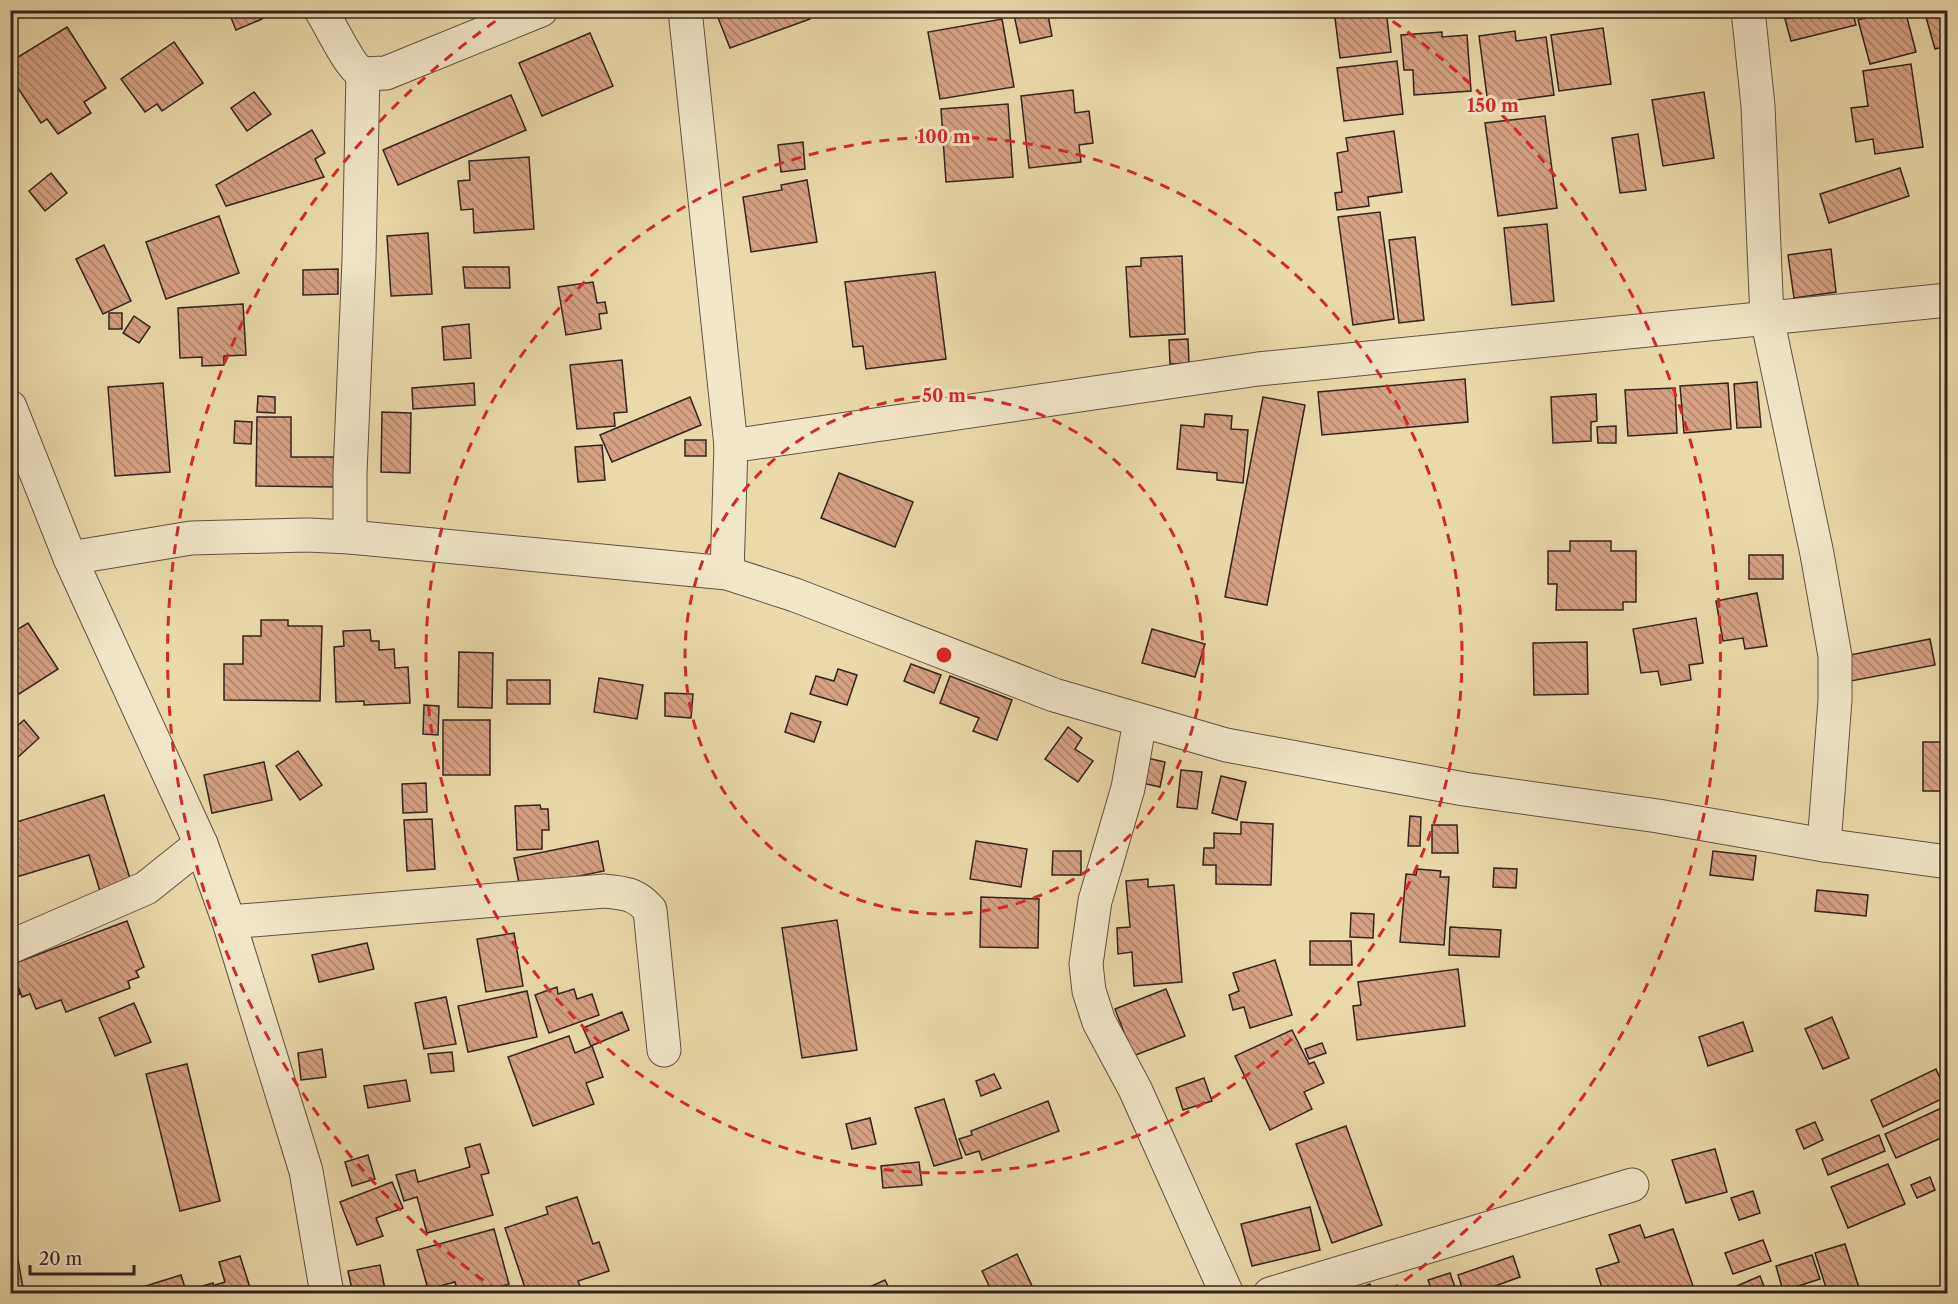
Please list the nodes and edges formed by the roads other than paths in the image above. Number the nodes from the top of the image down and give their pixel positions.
1 (321, 10) edge
2 (541, 10) edge
3 (684, 10) edge
4 (1748, 10) edge
5 (363, 73) junction
6 (1947, 300) edge
7 (1767, 318) junction
8 (10, 406) edge
9 (731, 446) junction
10 (350, 537) junction
11 (70, 558) junction
12 (728, 573) junction
13 (1140, 721) junction
14 (201, 844) junction
15 (1824, 845) junction
16 (1947, 862) edge
17 (229, 922) junction
18 (10, 947) edge
19 (664, 1050) dead end
20 (1632, 1185) dead end
21 (327, 1293) edge
22 (1227, 1293) edge
23 (1270, 1293) edge

1 - 5 street
2 - 5 street
3 - 9 street
4 - 7 street
5 - 10 street
6 - 7 street
7 - 9 street
7 - 15 street
8 - 11 street
9 - 12 street
10 - 11 street
10 - 12 street
11 - 14 street
12 - 13 street
13 - 15 street
13 - 22 street
14 - 17 street
14 - 18 street
15 - 16 street
17 - 19 street
17 - 21 street
20 - 23 street

